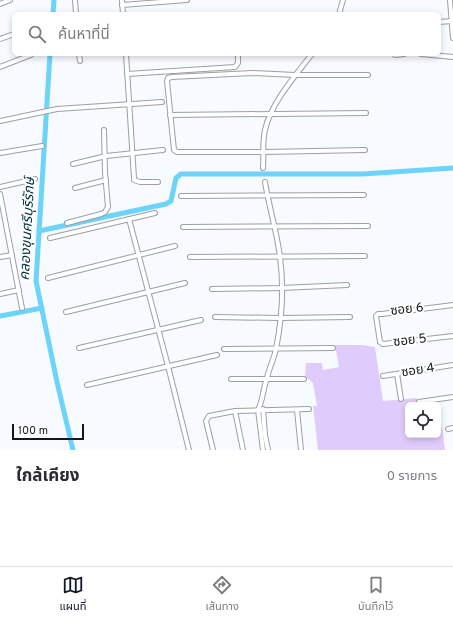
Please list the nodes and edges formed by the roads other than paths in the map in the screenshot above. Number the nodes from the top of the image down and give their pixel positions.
1 (10, 0) edge
2 (75, 0) edge
3 (187, 0) edge
4 (343, 0) edge
5 (450, 0) edge
6 (122, 2) edge
7 (0, 4) edge
8 (76, 12) edge
9 (123, 12) edge
10 (340, 12) edge
11 (452, 21) junction
12 (441, 22) edge
13 (12, 35) edge
14 (453, 38) edge
15 (0, 39) edge
16 (28, 56) edge
17 (79, 56) edge
18 (126, 56) edge
19 (238, 56) edge
20 (310, 56) edge
21 (441, 56) edge
22 (453, 57) edge
23 (80, 61) dead end
24 (0, 67) edge
25 (127, 74) junction
26 (296, 75) junction
27 (368, 75) dead end
28 (162, 102) dead end
29 (129, 105) junction
30 (366, 113) dead end
31 (271, 114) junction
32 (170, 116) junction
33 (0, 121) edge
34 (104, 130) dead end
35 (42, 146) dead end
36 (163, 150) dead end
37 (365, 150) dead end
38 (264, 152) junction
39 (0, 153) edge
40 (132, 154) junction
41 (106, 156) junction
42 (73, 164) dead end
43 (263, 168) dead end
44 (35, 179) dead end
45 (106, 180) junction
46 (158, 182) dead end
47 (264, 182) dead end
48 (0, 187) edge
49 (75, 188) dead end
50 (0, 194) edge
51 (364, 195) dead end
52 (181, 196) dead end
53 (267, 197) junction
54 (156, 213) dead end
55 (2, 220) edge
56 (129, 220) junction
57 (67, 223) dead end
58 (275, 226) junction
59 (368, 226) dead end
60 (183, 227) dead end
61 (50, 238) dead end
62 (175, 246) dead end
63 (12, 255) junction
64 (138, 256) junction
65 (365, 256) dead end
66 (0, 257) edge
67 (190, 258) dead end
68 (280, 258) junction
69 (48, 278) dead end
70 (185, 282) dead end
71 (347, 285) dead end
72 (282, 288) junction
73 (212, 289) dead end
74 (19, 290) junction
75 (148, 292) junction
76 (0, 294) edge
77 (453, 305) edge
78 (22, 308) dead end
79 (66, 312) dead end
80 (215, 317) dead end
81 (350, 317) dead end
82 (280, 318) junction
83 (201, 320) dead end
84 (158, 330) junction
85 (378, 330) joint
86 (453, 336) edge
87 (79, 348) dead end
88 (333, 348) dead end
89 (224, 349) dead end
90 (276, 349) junction
91 (217, 355) dead end
92 (168, 366) junction
93 (453, 366) edge
94 (397, 374) junction
95 (383, 376) dead end
96 (231, 379) dead end
97 (304, 379) dead end
98 (266, 380) junction
99 (87, 385) dead end
100 (453, 397) edge
101 (401, 398) dead end
102 (434, 399) junction
103 (419, 402) dead end
104 (434, 402) edge
105 (308, 409) dead end
106 (261, 410) junction
107 (296, 410) junction
108 (235, 411) junction
109 (189, 450) edge
110 (213, 450) edge
111 (243, 450) edge
112 (263, 450) edge
113 (268, 450) edge
114 (301, 450) edge

1 - 7 street
2 - 8 street
3 - 6 street
4 - 10 street
5 - 11 street
6 - 9 street
11 - 12 street
11 - 14 street
13 - 15 street
16 - 24 street
17 - 23 street
18 - 25 street
19 - 25 street
20 - 26 street
21 - 22 street
25 - 29 street
26 - 27 street
26 - 31 street
26 - 32 street
28 - 29 street
29 - 33 street
29 - 40 street
30 - 31 street
31 - 32 street
31 - 38 street
32 - 38 street
34 - 41 street
35 - 39 street
36 - 40 street
37 - 38 street
38 - 43 street
40 - 41 street
40 - 46 street
41 - 42 street
41 - 45 street
44 - 48 street
45 - 49 street
45 - 57 street
47 - 53 street
50 - 55 street
51 - 53 street
52 - 53 street
53 - 58 street
54 - 56 street
55 - 63 street
56 - 61 street
56 - 64 street
58 - 59 street
58 - 60 street
58 - 68 street
62 - 64 street
63 - 66 street
63 - 74 street
64 - 69 street
64 - 75 street
65 - 68 street
67 - 68 street
68 - 72 street
70 - 75 street
71 - 72 street
72 - 73 street
72 - 82 street
74 - 76 street
74 - 78 street
75 - 79 street
75 - 84 street
77 - 85 street, ซอย 6
80 - 82 street
81 - 82 street
82 - 90 street
83 - 84 street
84 - 87 street
84 - 92 street
85 - 86 street, ซอย 5
88 - 90 street
89 - 90 street
90 - 98 street
91 - 92 street
92 - 99 street
92 - 109 street
93 - 94 street, ซอย 4
94 - 95 street, ซอย 4
94 - 101 street
96 - 98 street
97 - 98 street
98 - 106 street
100 - 102 street
102 - 103 street
102 - 104 street
105 - 107 street
106 - 107 street
106 - 108 street
106 - 112 street
106 - 113 street
107 - 114 street
108 - 110 street
108 - 111 street

